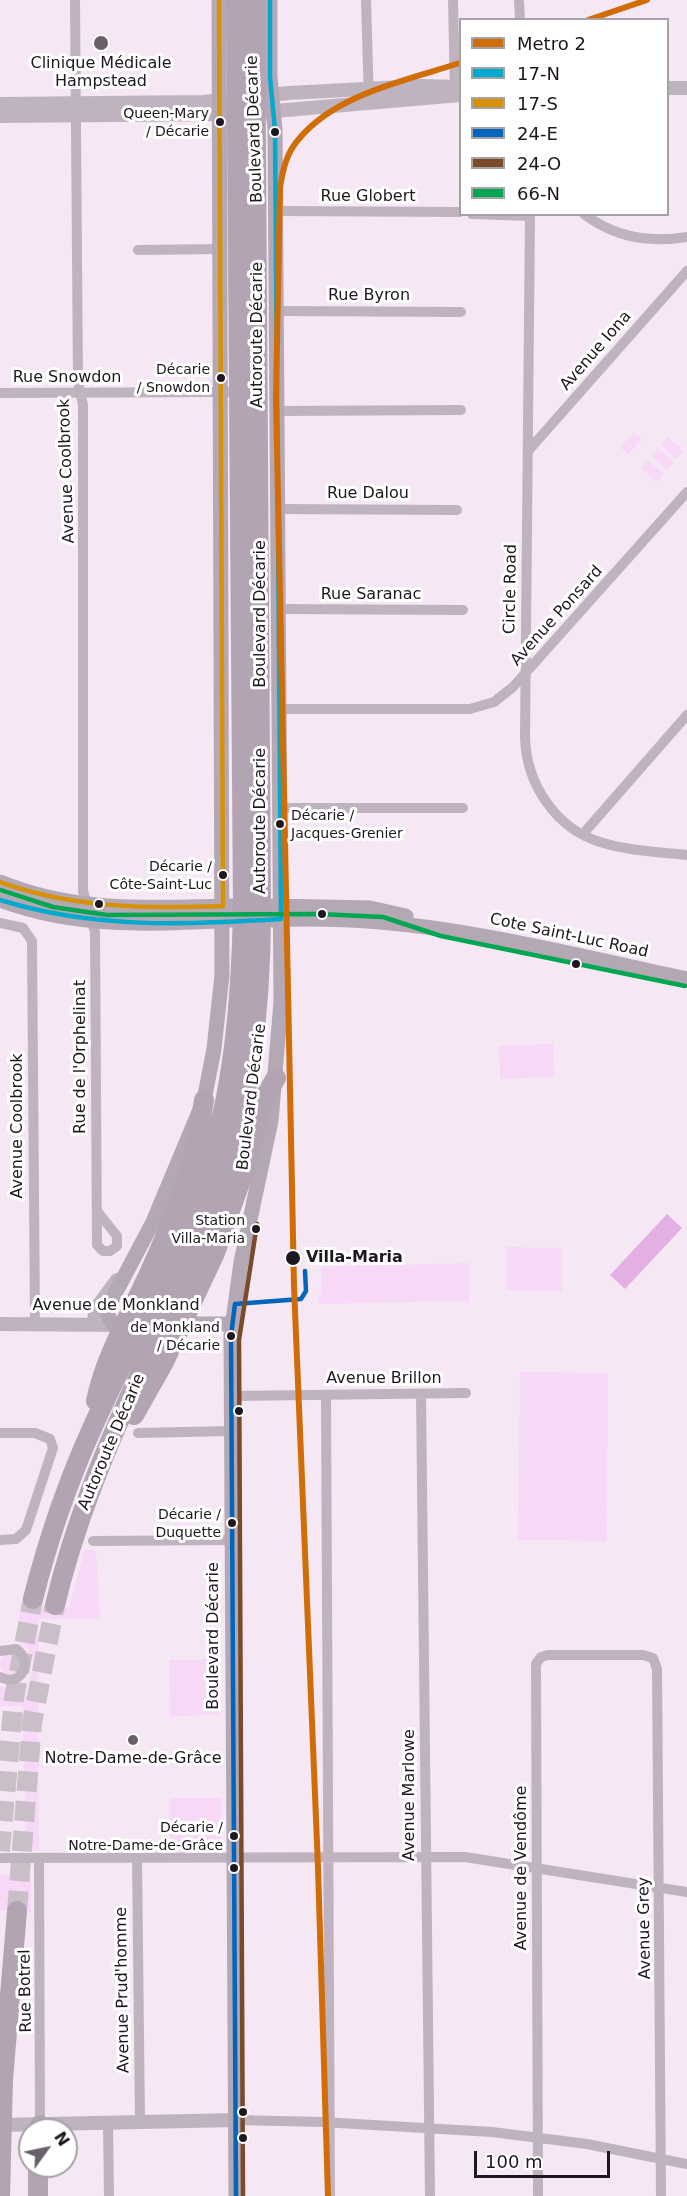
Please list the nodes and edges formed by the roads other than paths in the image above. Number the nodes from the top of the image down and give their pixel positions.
1 (75, 0) edge
2 (219, 0) edge
3 (236, 0) edge
4 (255, 0) edge
5 (270, 0) edge
6 (366, 0) edge
7 (453, 0) edge
8 (519, 0) edge
9 (520, 18) edge
10 (669, 88) edge
11 (687, 88) edge
12 (458, 91) edge
13 (269, 95) junction
14 (368, 96) junction
15 (222, 98) junction
16 (0, 104) edge
17 (76, 110) junction
18 (271, 112) junction
19 (222, 115) junction
20 (0, 116) edge
21 (276, 211) junction
22 (459, 212) edge
23 (530, 216) edge
24 (587, 216) edge
25 (687, 237) edge
26 (221, 249) junction
27 (138, 250) dead end
28 (687, 270) edge
29 (277, 311) junction
30 (460, 312) dead end
31 (274, 391) junction
32 (223, 392) junction
33 (0, 393) edge
34 (81, 393) junction
35 (461, 410) dead end
36 (278, 411) junction
37 (528, 451) junction
38 (687, 492) edge
39 (278, 509) junction
40 (457, 510) dead end
41 (279, 609) junction
42 (463, 610) dead end
43 (526, 674) junction
44 (279, 708) junction
45 (687, 715) edge
46 (280, 808) junction
47 (463, 808) dead end
48 (583, 834) junction
49 (687, 855) edge
50 (0, 882) edge
51 (0, 900) edge
52 (86, 905) junction
53 (227, 913) junction
54 (277, 913) junction
55 (92, 922) junction
56 (0, 923) edge
57 (687, 979) edge
58 (276, 1078) junction
59 (204, 1100) junction
60 (97, 1211) dead end
61 (134, 1257) junction
62 (35, 1323) junction
63 (0, 1324) edge
64 (233, 1324) junction
65 (94, 1325) junction
66 (114, 1325) junction
67 (466, 1393) dead end
68 (421, 1394) junction
69 (326, 1395) junction
70 (231, 1396) junction
71 (231, 1431) junction
72 (0, 1433) edge
73 (138, 1433) dead end
74 (87, 1439) junction
75 (85, 1501) junction
76 (0, 1540) edge
77 (232, 1540) junction
78 (93, 1541) dead end
79 (33, 1599) tunnel mouth
80 (55, 1605) tunnel mouth
81 (0, 1651) edge
82 (655, 1660) joint
83 (0, 1677) edge
84 (328, 1856) junction
85 (425, 1856) junction
86 (234, 1857) junction
87 (0, 1858) edge
88 (39, 1858) junction
89 (137, 1858) junction
90 (537, 1868) junction
91 (659, 1888) junction
92 (687, 1892) edge
93 (17, 1911) tunnel mouth
94 (37, 2118) edge
95 (236, 2120) junction
96 (108, 2122) junction
97 (140, 2122) junction
98 (330, 2122) junction
99 (78, 2124) edge
100 (0, 2126) edge
101 (18, 2126) edge
102 (429, 2128) junction
103 (538, 2138) junction
104 (661, 2159) junction
105 (687, 2164) edge
106 (38, 2178) edge
107 (0, 2196) edge
108 (38, 2196) edge
109 (109, 2196) edge
110 (236, 2196) edge
111 (330, 2196) edge
112 (430, 2196) edge
113 (538, 2196) edge
114 (661, 2196) edge

1 - 17 street, Avenue Coolbrook
2 - 15 main road
3 - 74 highway, Autoroute Décarie
4 - 75 highway, Autoroute Décarie
5 - 13 main road, Boulevard Décarie
6 - 14 street
7 - 12 street
8 - 9 street
10 - 11 street
12 - 14 street
13 - 14 street
13 - 15 street
13 - 18 main road, Boulevard Décarie
14 - 18 street
15 - 17 street
15 - 19 main road
16 - 17 street
17 - 19 street
17 - 20 street
17 - 34 street, Avenue Coolbrook
18 - 19 street
18 - 21 main road, Boulevard Décarie
19 - 26 main road
21 - 22 street, Rue Globert
21 - 29 main road, Boulevard Décarie
23 - 37 street, Circle Road
24 - 25 street
26 - 27 street
26 - 32 main road
28 - 37 street, Avenue Iona
29 - 30 street, Rue Byron
29 - 31 main road, Boulevard Décarie
31 - 32 street, Rue Snowdon
31 - 36 main road, Boulevard Décarie
32 - 34 street, Rue Snowdon
32 - 53 main road
33 - 34 street, Rue Snowdon
34 - 52 street, Avenue Coolbrook
35 - 36 street
36 - 39 main road, Boulevard Décarie
37 - 43 street, Circle Road
38 - 43 street, Avenue Ponsard
39 - 40 street, Rue Dalou
39 - 41 main road, Boulevard Décarie
41 - 42 street, Rue Saranac
41 - 44 main road, Boulevard Décarie
43 - 44 street, Avenue Ponsard
43 - 48 street, Circle Road
44 - 46 main road, Boulevard Décarie
45 - 48 street
46 - 47 street
46 - 54 main road, Boulevard Décarie
48 - 49 street, Circle Road
50 - 52 main road, Cote Saint-Luc Road
51 - 55 main road, Cote Saint-Luc Road
52 - 53 main road, Cote Saint-Luc Road
52 - 55 street, Rue de l'Orphelinat
53 - 54 main road, Cote Saint-Luc Road
53 - 55 main road, Cote Saint-Luc Road
53 - 59 main road
54 - 57 main road, Cote Saint-Luc Road
54 - 58 main road, Boulevard Décarie
55 - 60 street, Rue de l'Orphelinat
56 - 62 street, Avenue Coolbrook
58 - 64 main road, Boulevard Décarie
58 - 75 highway
59 - 61 main road
59 - 74 highway
61 - 65 street
61 - 66 main road
62 - 63 street, Avenue de Monkland
62 - 65 street, Avenue de Monkland
64 - 66 main road, Avenue de Monkland
64 - 70 main road, Boulevard Décarie
65 - 66 street, Avenue de Monkland
67 - 68 street, Avenue Brillon
68 - 69 street, Avenue Brillon
68 - 85 street, Avenue Marlowe
69 - 70 street, Avenue Brillon
69 - 84 street
70 - 71 main road, Boulevard Décarie
71 - 73 street
71 - 77 main road, Boulevard Décarie
72 - 76 street
74 - 79 highway, Autoroute Décarie
75 - 80 highway, Autoroute Décarie
77 - 78 street
77 - 86 main road, Boulevard Décarie
81 - 83 street
82 - 90 street, Avenue de Vendôme
82 - 91 street, Avenue Grey
84 - 85 street
84 - 86 street
84 - 98 street
85 - 90 street
85 - 102 street, Avenue Marlowe
86 - 89 street
86 - 95 main road, Boulevard Décarie
87 - 88 street
88 - 89 street
88 - 94 street, Rue Botrel
89 - 97 street, Avenue Prud'homme
90 - 91 street
90 - 103 street, Avenue de Vendôme
91 - 92 street
91 - 104 street, Avenue Grey
93 - 107 highway
95 - 97 street
95 - 98 street
95 - 110 main road, Boulevard Décarie
96 - 97 street
96 - 99 street
96 - 109 street
98 - 102 street
98 - 111 street
100 - 101 street
102 - 103 street
102 - 112 street, Avenue Marlowe
103 - 104 street
103 - 113 street, Avenue de Vendôme
104 - 105 street
104 - 114 street, Avenue Grey
106 - 108 highway

